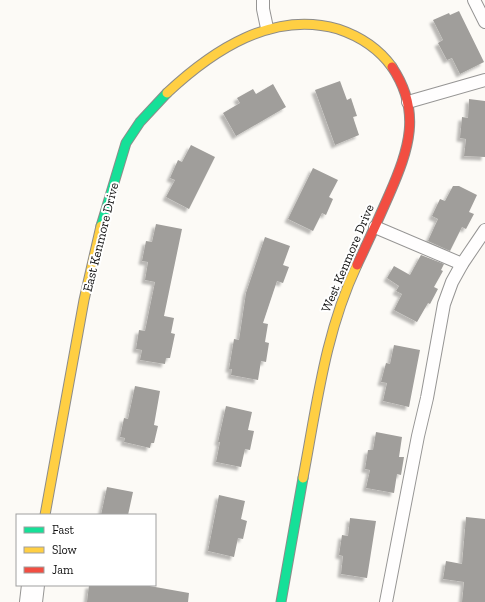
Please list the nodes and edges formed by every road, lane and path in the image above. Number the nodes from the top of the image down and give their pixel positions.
1 (263, 0) edge
2 (474, 0) edge
3 (485, 22) edge
4 (268, 28) junction
5 (485, 80) edge
6 (408, 102) junction
7 (375, 226) junction
8 (485, 230) edge
9 (462, 264) junction
10 (45, 514) edge
11 (33, 586) edge
12 (31, 602) edge
13 (281, 602) edge
14 (386, 602) edge

1 - 4 lane
2 - 3 lane
4 - 6 street, West Kenmore Drive
4 - 10 street, East Kenmore Drive
5 - 6 lane
6 - 7 street, West Kenmore Drive
7 - 9 lane
7 - 13 street, West Kenmore Drive
8 - 9 lane
9 - 14 lane
11 - 12 street

